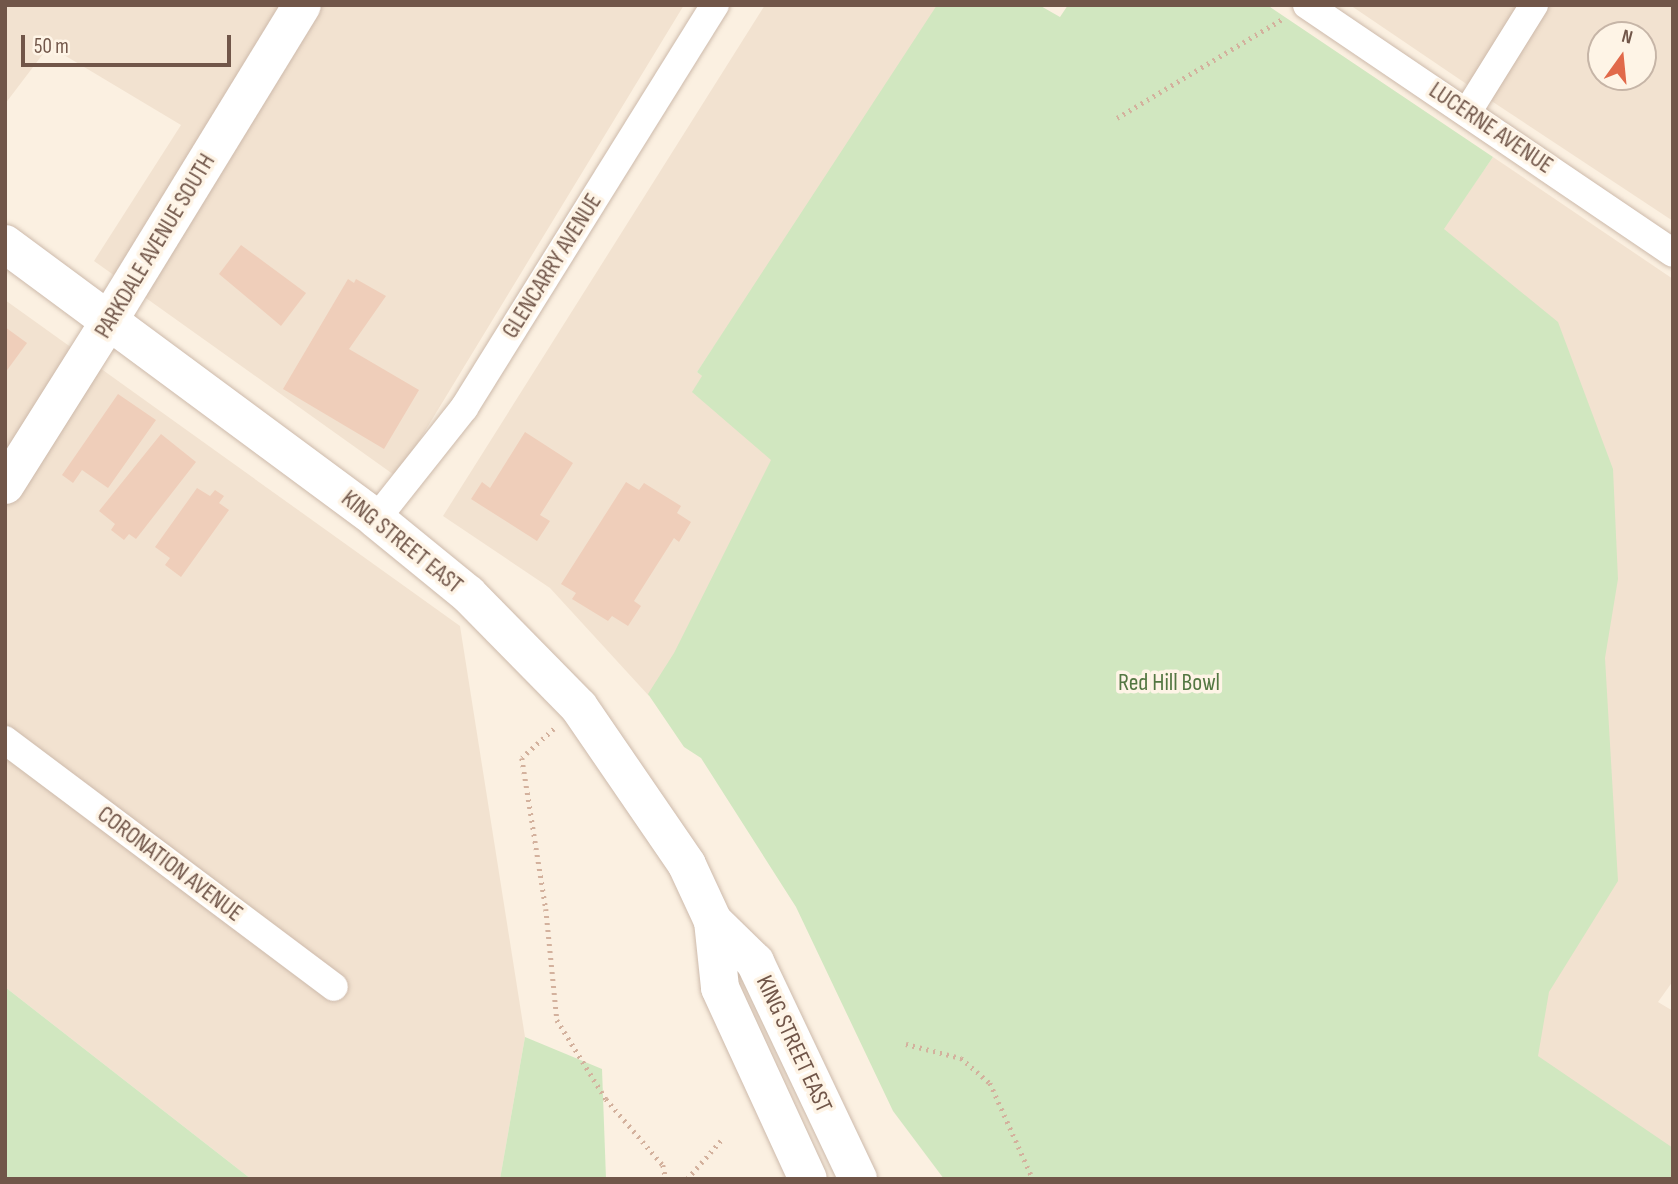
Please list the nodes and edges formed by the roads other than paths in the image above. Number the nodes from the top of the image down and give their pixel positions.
1 (302, 5) edge
2 (715, 5) edge
3 (1534, 5) edge
4 (1300, 9) edge
5 (1468, 111) junction
6 (5, 244) edge
7 (1673, 253) edge
8 (109, 320) junction
9 (5, 485) edge
10 (376, 519) junction
11 (5, 740) edge
12 (713, 921) junction
13 (334, 987) dead end
14 (808, 1179) edge
15 (858, 1179) edge

1 - 8 main road, PARKDALE AVENUE SOUTH
2 - 10 street, GLENCARRY AVENUE
3 - 5 street
4 - 5 street, LUCERNE AVENUE
5 - 7 street, LUCERNE AVENUE
6 - 8 main road, KING STREET EAST
8 - 9 street, PARKDALE AVENUE SOUTH
8 - 10 main road, KING STREET EAST
10 - 12 main road, KING STREET EAST
11 - 13 street, CORONATION AVENUE
12 - 14 main road, KING STREET EAST
12 - 15 main road, KING STREET EAST

